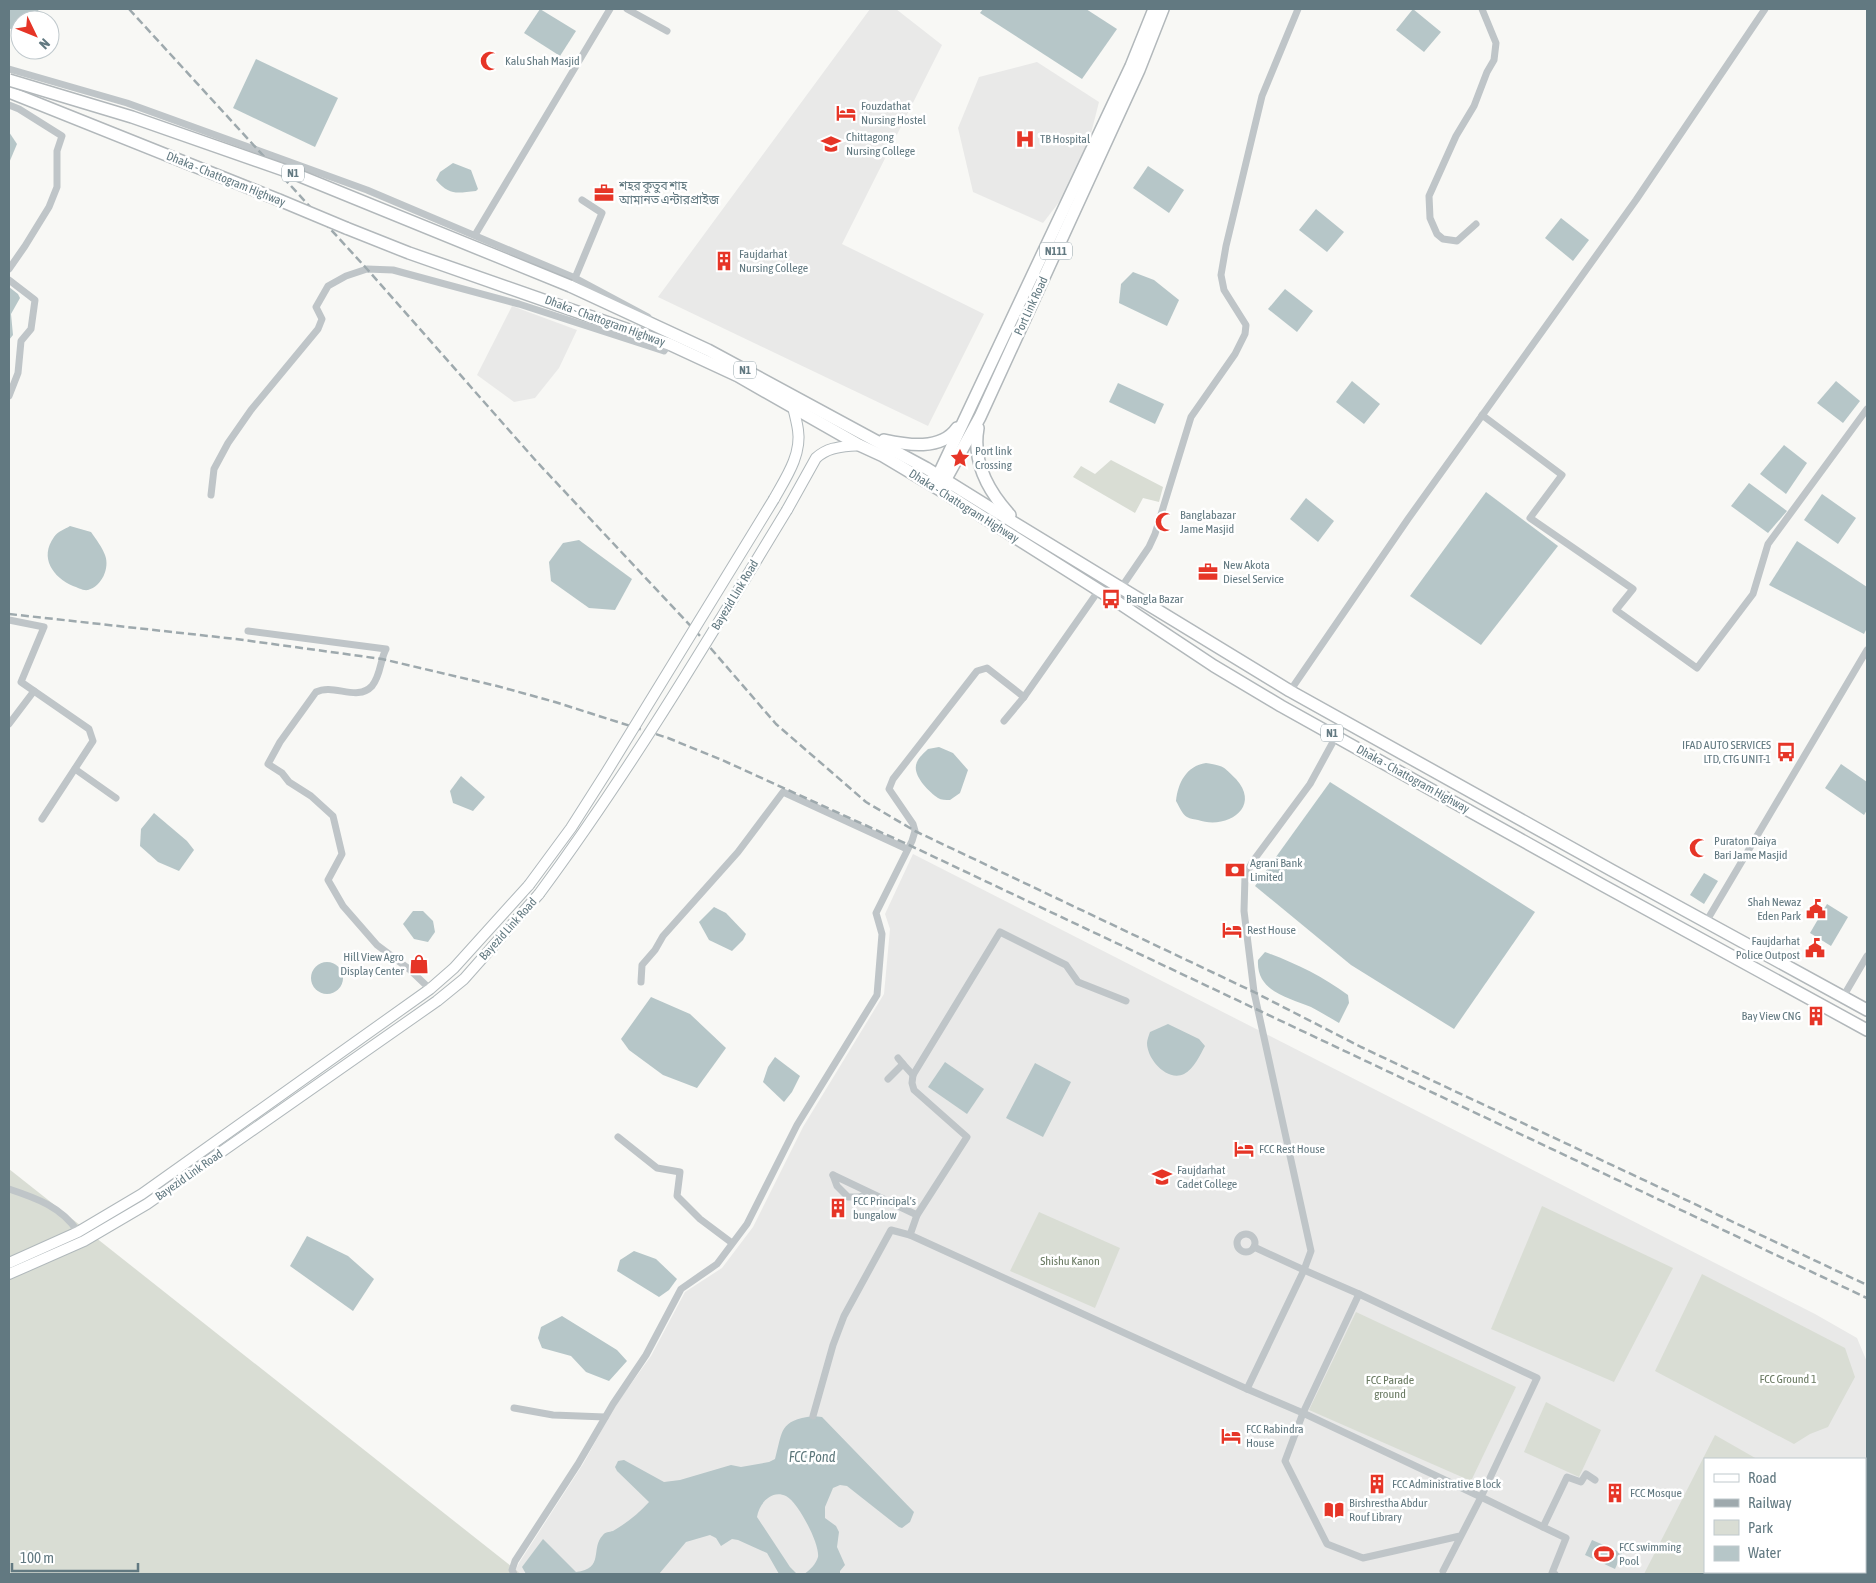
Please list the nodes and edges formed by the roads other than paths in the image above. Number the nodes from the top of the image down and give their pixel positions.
1 (610, 9) edge
2 (627, 9) edge
3 (1154, 9) edge
4 (1163, 9) edge
5 (1298, 9) edge
6 (1482, 9) edge
7 (1765, 9) edge
8 (667, 31) dead end
9 (9, 69) edge
10 (9, 80) edge
11 (9, 92) edge
12 (9, 105) edge
13 (582, 200) dead end
14 (1476, 224) dead end
15 (475, 235) junction
16 (9, 268) edge
17 (574, 278) junction
18 (9, 280) edge
19 (672, 339) junction
20 (708, 350) junction
21 (9, 396) edge
22 (793, 407) junction
23 (1867, 409) edge
24 (968, 412) junction
25 (1482, 415) junction
26 (980, 417) junction
27 (872, 438) junction
28 (859, 445) junction
29 (942, 477) junction
30 (936, 488) junction
31 (211, 495) dead end
32 (1021, 527) junction
33 (1121, 588) junction
34 (1099, 590) junction
35 (9, 620) edge
36 (248, 631) dead end
37 (1867, 650) edge
38 (34, 691) junction
39 (1290, 691) junction
40 (1024, 696) junction
41 (1345, 720) junction
42 (1004, 721) dead end
43 (9, 724) edge
44 (1338, 736) junction
45 (75, 769) junction
46 (116, 798) dead end
47 (42, 819) dead end
48 (907, 849) junction
49 (1706, 922) junction
50 (1867, 956) edge
51 (641, 982) dead end
52 (430, 989) junction
53 (1843, 997) junction
54 (1126, 1001) dead end
55 (1867, 1010) edge
56 (1867, 1030) edge
57 (914, 1075) junction
58 (888, 1079) dead end
59 (618, 1137) dead end
60 (9, 1189) edge
61 (869, 1193) junction
62 (917, 1215) junction
63 (78, 1232) junction
64 (910, 1236) junction
65 (732, 1243) junction
66 (1254, 1247) dead end
67 (9, 1263) edge
68 (1304, 1270) junction
69 (9, 1274) edge
70 (1359, 1294) junction
71 (1247, 1389) junction
72 (514, 1408) dead end
73 (1304, 1413) junction
74 (813, 1416) dead end
75 (605, 1417) junction
76 (1595, 1480) dead end
77 (1481, 1497) junction
78 (1543, 1527) junction
79 (1460, 1536) junction
80 (1443, 1571) dead end
81 (514, 1574) edge
82 (1555, 1574) edge

1 - 15 street
2 - 8 street
3 - 24 highway, Port Link Road / N111
4 - 26 highway, Port Link Road / N111
5 - 33 street
6 - 14 street
7 - 25 street
9 - 15 street
10 - 19 highway, Dhaka - Chattogram Highway / N1, bridge
11 - 19 highway, Dhaka - Chattogram Highway / N1, bridge
12 - 16 street
13 - 17 street
15 - 17 street
17 - 20 street
18 - 21 street
19 - 20 highway, Dhaka - Chattogram Highway / N1
19 - 22 highway, Dhaka - Chattogram Highway / N1
19 - 31 street
20 - 27 highway, Dhaka - Chattogram Highway / N1
22 - 28 highway, Dhaka - Chattogram Highway / N1
22 - 52 main road, Bayezid Link Road, bridge
23 - 25 street
24 - 27 highway
24 - 29 highway, Port Link Road / N111
25 - 39 street
26 - 29 highway, Port Link Road / N111
26 - 32 highway
27 - 29 highway, Dhaka - Chattogram Highway / N1
28 - 30 highway, Dhaka - Chattogram Highway / N1
28 - 69 main road, Bayezid Link Road, bridge
29 - 30 highway, Port Link Road / N111
29 - 32 highway, Dhaka - Chattogram Highway / N1
30 - 34 highway, Dhaka - Chattogram Highway / N1
32 - 33 highway, Dhaka - Chattogram Highway / N1
33 - 39 highway, Dhaka - Chattogram Highway / N1
34 - 40 street
34 - 44 highway, Dhaka - Chattogram Highway / N1
35 - 38 street
36 - 52 street
37 - 49 street
38 - 43 street
38 - 45 street
39 - 41 highway, Dhaka - Chattogram Highway / N1
40 - 42 street
40 - 48 street
41 - 44 street
41 - 49 highway, Dhaka - Chattogram Highway / N1
44 - 56 highway, Dhaka - Chattogram Highway / N1
44 - 68 street
45 - 46 street
45 - 47 street
48 - 51 street
48 - 65 street
49 - 53 highway, Dhaka - Chattogram Highway / N1
50 - 53 street
52 - 63 main road, Bayezid Link Road
53 - 55 highway, Dhaka - Chattogram Highway / N1
54 - 57 street
57 - 58 street
57 - 62 street
59 - 65 street
60 - 63 street
61 - 61 street
61 - 62 street
62 - 64 street
63 - 67 main road, Bayezid Link Road
64 - 71 street
64 - 74 street
65 - 75 street
66 - 68 street
68 - 70 street
68 - 71 street
70 - 73 street
70 - 77 street
71 - 73 street
72 - 75 street
73 - 77 street
73 - 79 street
75 - 81 street
76 - 78 street
77 - 78 street
77 - 79 street
78 - 82 street
79 - 80 street

